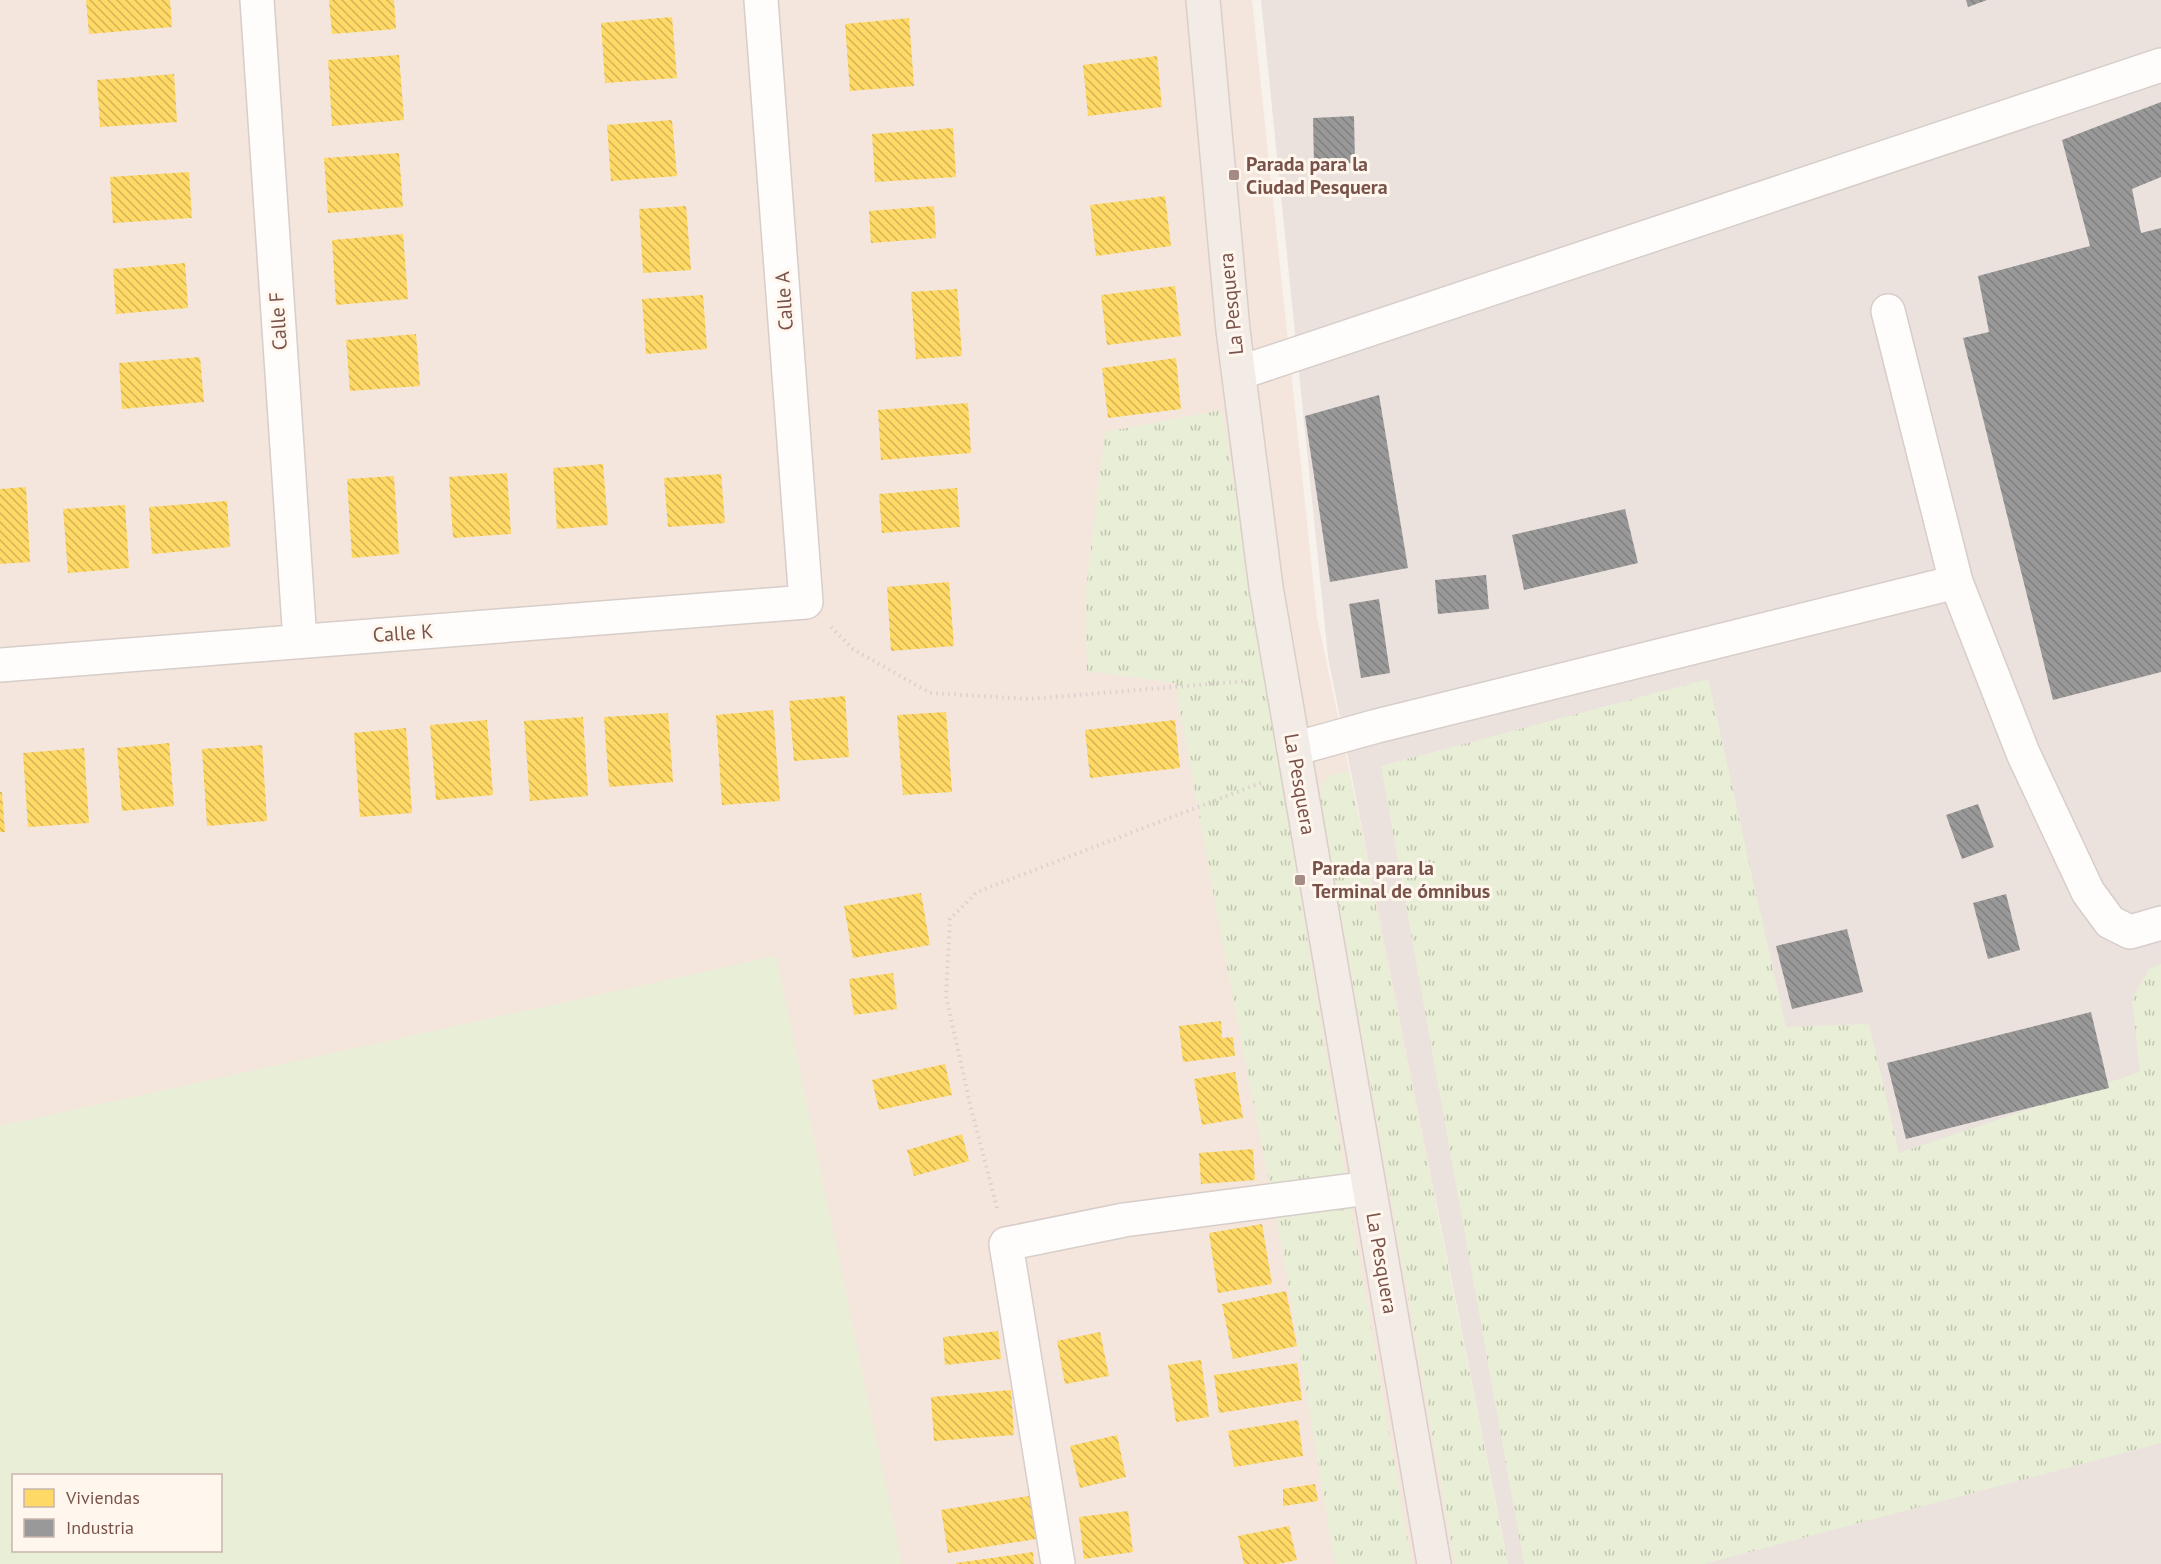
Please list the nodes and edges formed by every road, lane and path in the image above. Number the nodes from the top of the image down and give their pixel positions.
1 (257, 0) edge
2 (761, 0) edge
3 (1203, 0) edge
4 (2161, 65) edge
5 (1888, 311) dead end
6 (1239, 374) junction
7 (1956, 582) junction
8 (806, 602) junction
9 (300, 641) junction
10 (0, 664) edge
11 (1282, 678) junction
12 (1296, 759) junction
13 (2161, 923) edge
14 (1369, 1188) junction
15 (1006, 1244) junction
16 (1058, 1564) edge
17 (1434, 1564) edge

1 - 9 street, Calle F
2 - 8 street, Calle A
3 - 6 main road, La Pesquera
4 - 6 street
5 - 7 street
6 - 11 main road, La Pesquera
7 - 12 street
7 - 13 street
8 - 9 street, Calle K
8 - 11 path
9 - 10 street, Calle K
11 - 12 main road, La Pesquera
12 - 14 main road, La Pesquera
12 - 15 path
14 - 15 street
14 - 17 main road, La Pesquera
15 - 16 street

